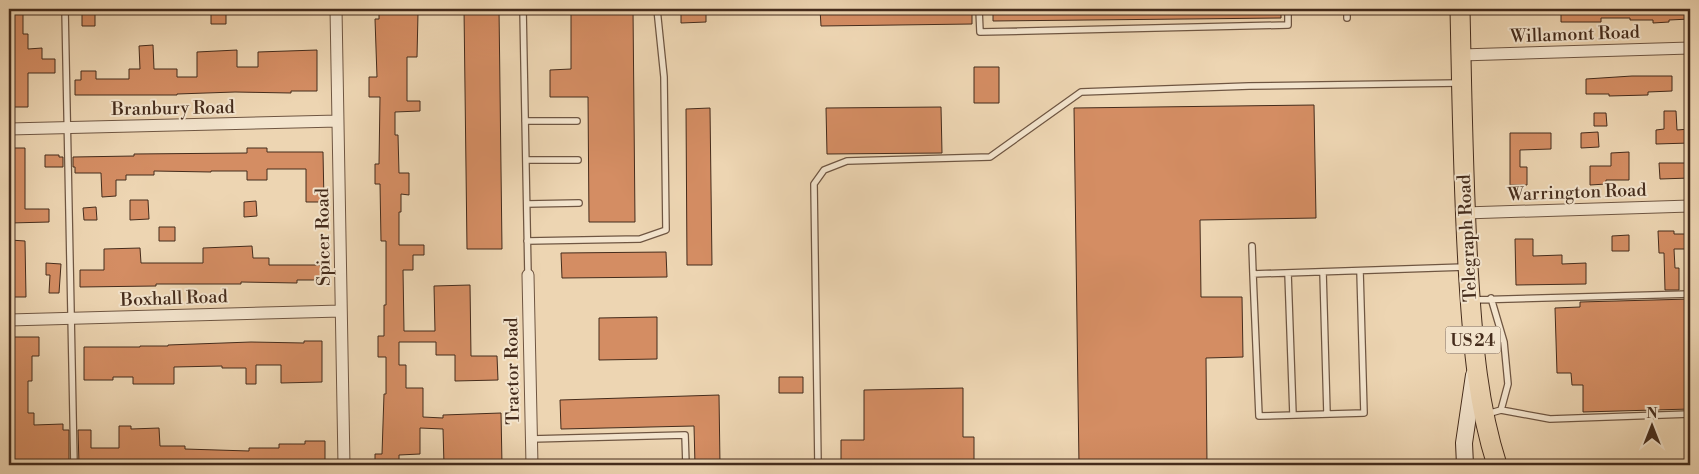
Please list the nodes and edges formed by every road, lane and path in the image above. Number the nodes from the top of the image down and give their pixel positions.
1 (65, 9) edge
2 (336, 9) edge
3 (523, 9) edge
4 (657, 9) edge
5 (979, 9) edge
6 (1288, 9) edge
7 (1347, 9) edge
8 (1460, 9) edge
9 (1347, 18) dead end
10 (1690, 48) edge
11 (1461, 55) junction
12 (1462, 83) junction
13 (338, 121) junction
14 (577, 121) dead end
15 (525, 122) junction
16 (67, 128) junction
17 (9, 129) edge
18 (526, 160) junction
19 (578, 160) dead end
20 (579, 203) dead end
21 (527, 204) junction
22 (1690, 206) edge
23 (1465, 213) junction
24 (527, 241) junction
25 (1252, 246) dead end
26 (1468, 267) junction
27 (1360, 271) junction
28 (1323, 272) junction
29 (1288, 273) junction
30 (1253, 274) junction
31 (528, 275) joint
32 (1690, 294) edge
33 (1491, 298) junction
34 (1470, 300) junction
35 (341, 311) junction
36 (70, 318) junction
37 (9, 320) edge
38 (1476, 365) junction
39 (1492, 412) junction
40 (1327, 414) junction
41 (1690, 414) edge
42 (1293, 415) junction
43 (531, 439) junction
44 (74, 465) edge
45 (344, 465) edge
46 (532, 465) edge
47 (657, 465) edge
48 (686, 465) edge
49 (818, 465) edge
50 (1465, 465) edge
51 (1497, 465) edge

1 - 16 lane
2 - 13 street, Spicer Road
3 - 15 lane
4 - 24 lane
5 - 6 lane
7 - 9 lane
8 - 11 main road, Telegraph Road / US 24
10 - 11 street, Willamont Road
11 - 12 main road, Telegraph Road / US 24
12 - 23 main road, Telegraph Road / US 24
12 - 49 lane
13 - 16 street, Branbury Road
13 - 35 street, Spicer Road
14 - 15 lane
15 - 18 lane
16 - 17 street, Branbury Road
16 - 36 lane
18 - 19 lane
18 - 21 lane
20 - 21 lane
21 - 24 lane
22 - 23 street, Warrington Road
23 - 26 main road, Telegraph Road / US 24
24 - 31 lane
25 - 30 lane
26 - 27 lane
26 - 34 main road, Telegraph Road / US 24
27 - 28 lane
27 - 40 lane
28 - 29 lane
28 - 40 lane
29 - 30 lane
29 - 42 lane
30 - 42 lane
31 - 43 street, Tractor Road
32 - 33 lane
33 - 34 lane
33 - 39 lane
34 - 38 main road, Telegraph Road / US 24
35 - 36 street, Boxhall Road
35 - 45 street, Spicer Road
36 - 37 street, Boxhall Road
36 - 44 lane
38 - 39 main road, Telegraph Road / US 24
38 - 50 street
39 - 41 lane
39 - 51 main road, Telegraph Road / US 24
40 - 42 lane
43 - 46 street, Tractor Road
43 - 48 lane
47 - 48 lane

